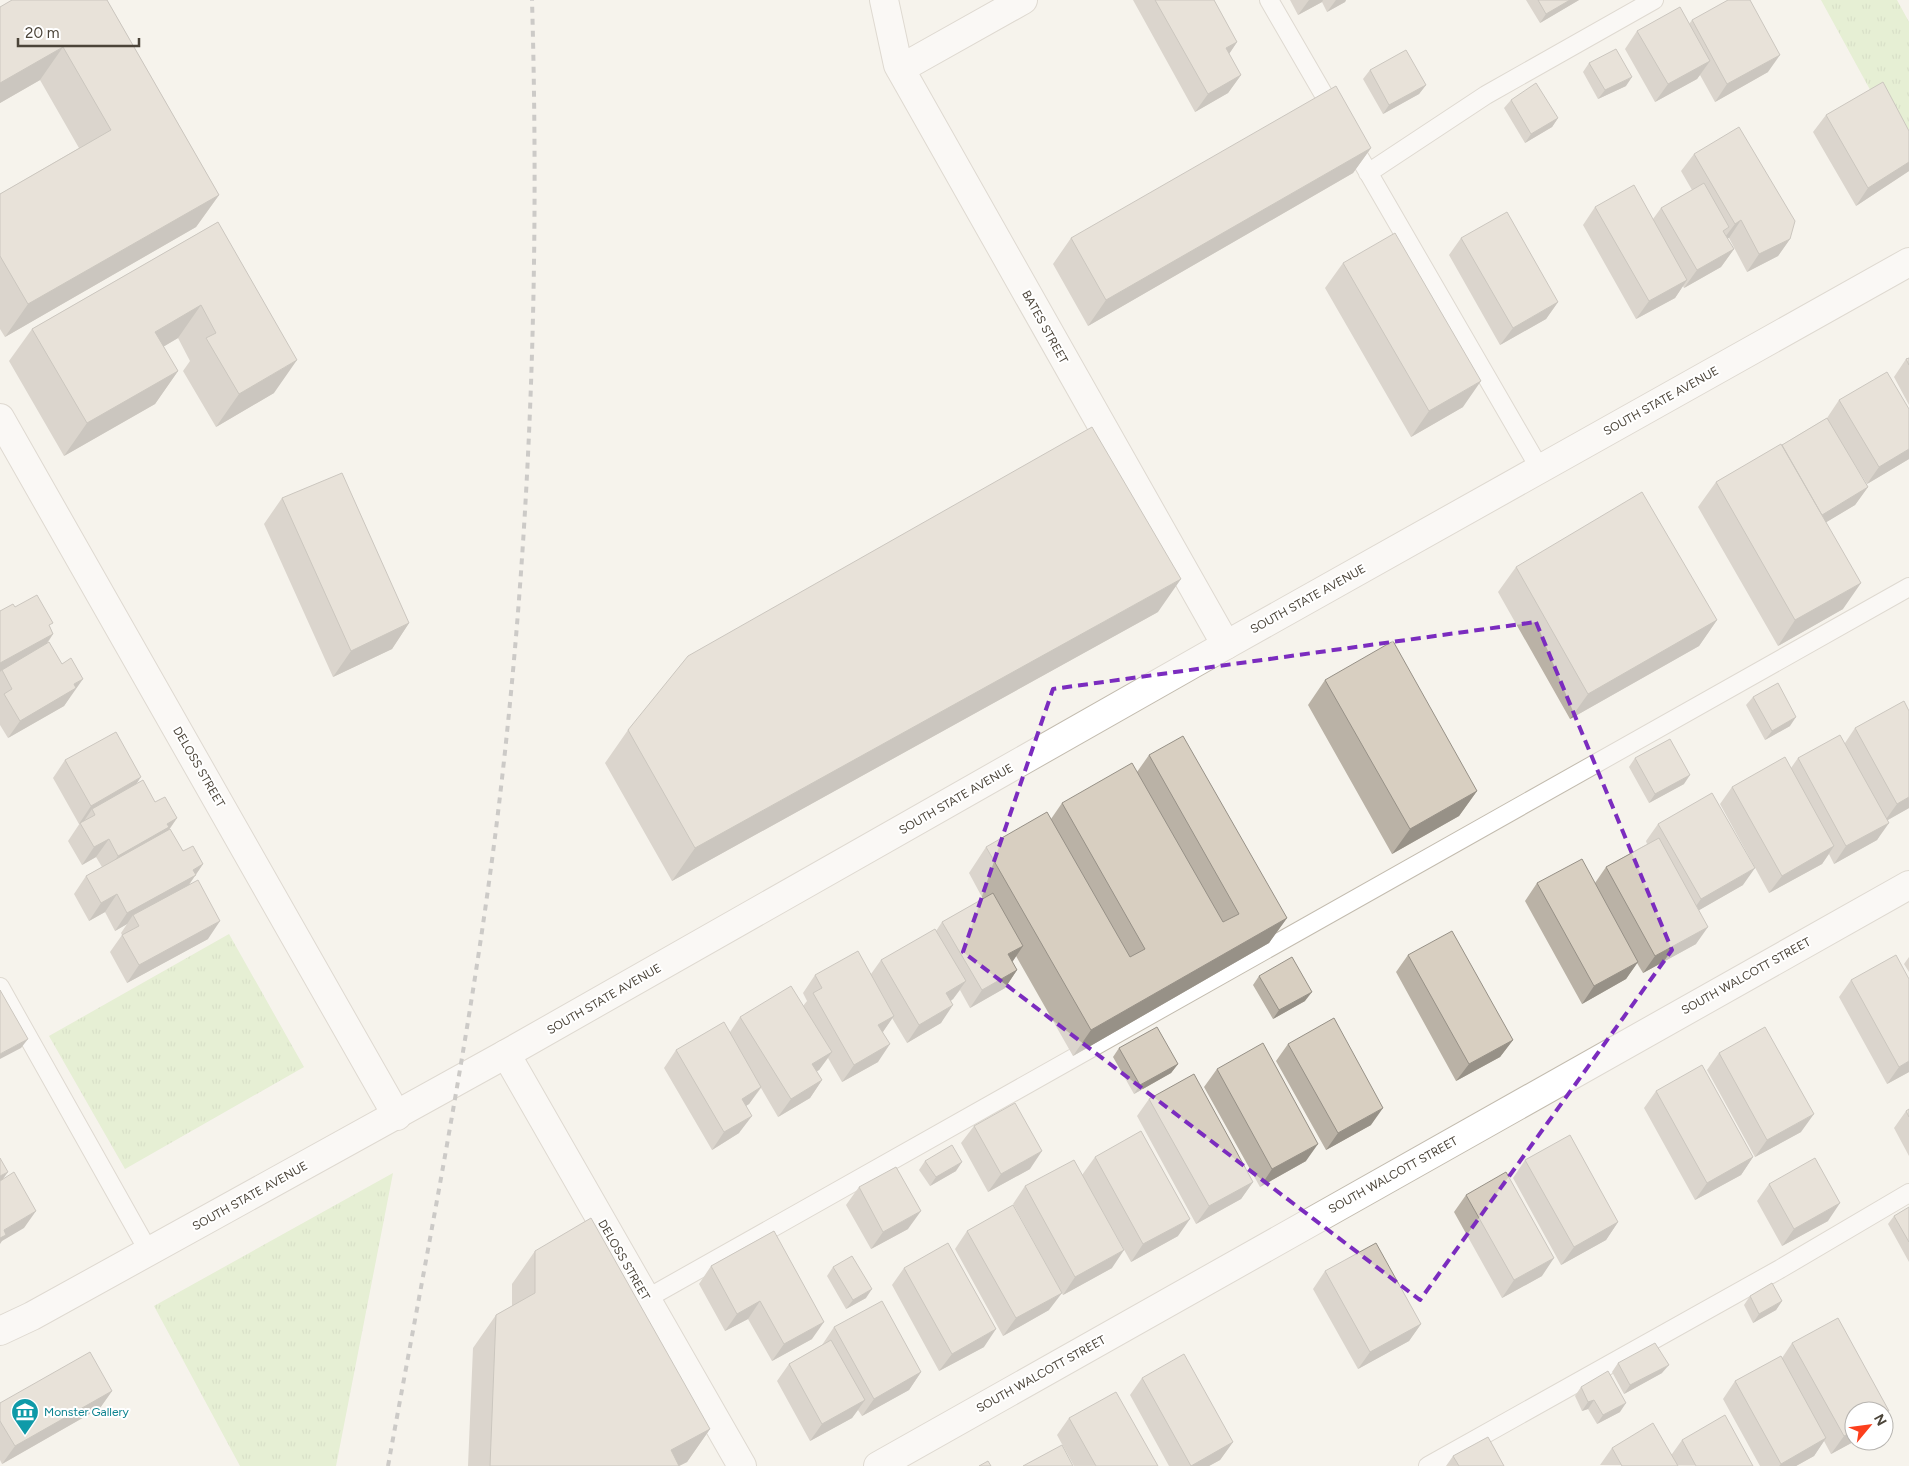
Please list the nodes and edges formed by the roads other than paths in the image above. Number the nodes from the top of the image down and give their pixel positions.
1 (884, 0) edge
2 (1023, 0) edge
3 (1269, 0) edge
4 (1654, 0) edge
5 (900, 69) junction
6 (1368, 173) junction
7 (1909, 262) edge
8 (0, 418) edge
9 (1540, 469) junction
10 (1909, 587) edge
11 (1226, 646) junction
12 (1909, 884) edge
13 (0, 987) edge
14 (506, 1054) junction
15 (397, 1116) junction
16 (1909, 1193) edge
17 (149, 1252) junction
18 (646, 1299) junction
19 (0, 1331) edge
20 (742, 1466) edge
21 (878, 1466) edge
22 (1428, 1466) edge

1 - 5 street, BATES STREET
2 - 5 street
3 - 6 lane
4 - 6 lane
5 - 11 street, BATES STREET
6 - 9 lane
7 - 9 street, SOUTH STATE AVENUE
8 - 15 street, DELOSS STREET
9 - 11 street, SOUTH STATE AVENUE
10 - 18 lane
11 - 14 street, SOUTH STATE AVENUE
12 - 21 street, SOUTH WALCOTT STREET
13 - 17 lane
14 - 15 street, SOUTH STATE AVENUE
14 - 18 street, DELOSS STREET
15 - 17 street, SOUTH STATE AVENUE
16 - 22 lane
17 - 19 street, SOUTH STATE AVENUE
18 - 20 street, DELOSS STREET

